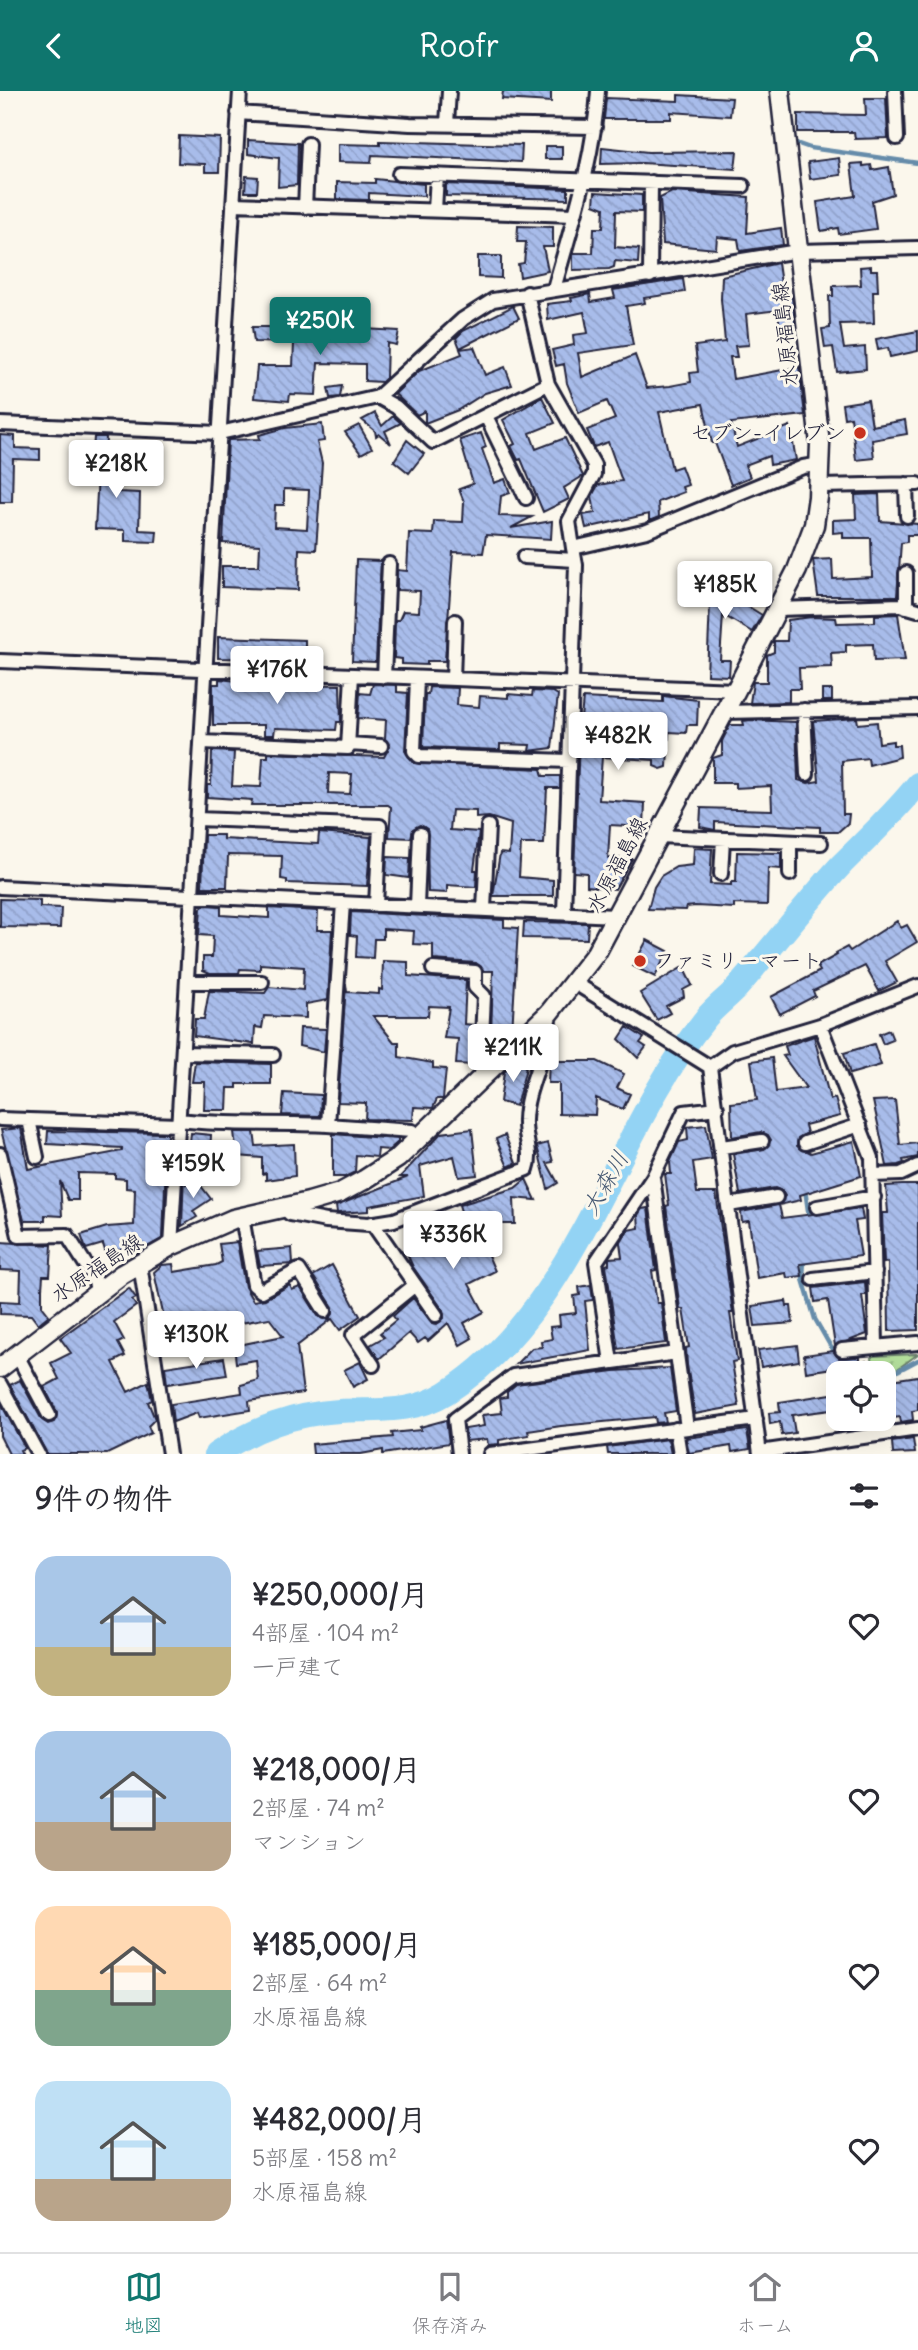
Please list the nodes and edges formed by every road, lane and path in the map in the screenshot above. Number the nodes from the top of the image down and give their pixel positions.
1 (240, 91) edge
2 (449, 91) edge
3 (597, 91) edge
4 (780, 91) edge
5 (895, 91) edge
6 (238, 113) junction
7 (447, 124) junction
8 (595, 127) junction
9 (897, 138) dead end
10 (308, 144) dead end
11 (399, 174) dead end
12 (437, 175) junction
13 (585, 180) junction
14 (651, 183) junction
15 (743, 186) dead end
16 (233, 204) junction
17 (305, 207) junction
18 (435, 210) junction
19 (575, 215) junction
20 (918, 248) edge
21 (798, 251) junction
22 (650, 276) junction
23 (554, 289) junction
24 (527, 293) junction
25 (548, 384) junction
26 (378, 397) junction
27 (486, 416) junction
28 (0, 423) edge
29 (220, 433) junction
30 (821, 464) junction
31 (912, 484) edge
32 (819, 486) junction
33 (526, 498) dead end
34 (907, 516) dead end
35 (574, 554) junction
36 (524, 557) dead end
37 (389, 563) dead end
38 (906, 573) dead end
39 (912, 608) edge
40 (778, 609) junction
41 (455, 621) dead end
42 (0, 661) edge
43 (206, 670) junction
44 (352, 675) junction
45 (384, 677) junction
46 (417, 678) junction
47 (453, 679) junction
48 (572, 684) junction
49 (737, 690) junction
50 (918, 708) edge
51 (804, 710) junction
52 (725, 712) junction
53 (202, 742) junction
54 (348, 744) junction
55 (381, 746) dead end
56 (569, 761) junction
57 (807, 774) dead end
58 (197, 819) junction
59 (488, 826) dead end
60 (420, 834) dead end
61 (658, 836) junction
62 (723, 839) junction
63 (790, 842) junction
64 (821, 843) dead end
65 (722, 874) dead end
66 (790, 874) dead end
67 (0, 887) edge
68 (192, 896) junction
69 (343, 903) junction
70 (376, 905) junction
71 (417, 907) junction
72 (484, 909) junction
73 (564, 913) junction
74 (615, 916) junction
75 (433, 968) dead end
76 (187, 982) junction
77 (261, 982) dead end
78 (575, 983) junction
79 (918, 986) edge
80 (549, 1013) junction
81 (820, 1025) junction
82 (183, 1053) junction
83 (273, 1055) dead end
84 (708, 1066) junction
85 (484, 1075) junction
86 (717, 1108) junction
87 (0, 1119) edge
88 (29, 1120) junction
89 (178, 1123) junction
90 (328, 1125) junction
91 (860, 1125) junction
92 (419, 1138) junction
93 (762, 1140) dead end
94 (805, 1143) dead end
95 (722, 1147) junction
96 (0, 1154) edge
97 (37, 1157) dead end
98 (918, 1166) edge
99 (873, 1175) junction
100 (653, 1177) junction
101 (776, 1197) dead end
102 (874, 1197) junction
103 (729, 1205) junction
104 (283, 1207) junction
105 (817, 1207) dead end
106 (242, 1216) junction
107 (372, 1223) junction
108 (171, 1246) junction
109 (140, 1264) junction
110 (875, 1272) junction
111 (813, 1279) dead end
112 (415, 1285) junction
113 (98, 1292) junction
114 (325, 1311) dead end
115 (436, 1315) dead end
116 (918, 1343) edge
117 (876, 1345) junction
118 (842, 1350) dead end
119 (677, 1353) junction
120 (17, 1355) junction
121 (611, 1362) junction
122 (373, 1365) dead end
123 (0, 1368) edge
124 (0, 1384) edge
125 (49, 1415) dead end
126 (756, 1419) junction
127 (682, 1429) junction
128 (918, 1429) edge
129 (874, 1431) edge
130 (875, 1435) junction
131 (760, 1453) edge
132 (38, 1454) edge
133 (169, 1454) edge
134 (459, 1454) edge
135 (490, 1454) edge
136 (680, 1454) edge

1 - 6 street
2 - 7 street
3 - 8 street
4 - 21 main road, 水原福島線
5 - 9 street
6 - 7 street
6 - 16 street
7 - 8 street
8 - 13 street
10 - 17 street
11 - 12 street
12 - 13 street
12 - 18 street
13 - 14 street
13 - 19 street
14 - 15 street
14 - 22 street
16 - 17 street
16 - 29 street
17 - 18 street
18 - 19 street
19 - 23 street
20 - 21 street
21 - 22 street
21 - 30 main road, 水原福島線
22 - 23 street
23 - 24 street
24 - 25 street
24 - 26 street
25 - 27 street
25 - 35 street
26 - 27 street
26 - 29 street
27 - 33 street
28 - 29 street
29 - 43 street
30 - 32 main road, 水原福島線
30 - 35 street
31 - 32 street
31 - 34 street
32 - 40 main road, 水原福島線
35 - 36 street
35 - 48 street
37 - 45 street
38 - 39 street
39 - 40 street
40 - 49 main road, 水原福島線
41 - 47 street
42 - 43 street
43 - 44 street
43 - 53 street
44 - 45 street
44 - 54 street
45 - 46 street
46 - 47 street
46 - 56 street
47 - 48 street
48 - 49 street
48 - 56 street
49 - 52 main road, 水原福島線
50 - 51 street
51 - 52 street
51 - 57 street
52 - 61 main road, 水原福島線
53 - 54 street
53 - 58 street
54 - 55 street
56 - 73 street
58 - 68 street
58 - 70 street
59 - 72 street
60 - 71 street
61 - 62 street
61 - 74 main road, 水原福島線
62 - 63 street
62 - 65 street
63 - 64 street
63 - 66 street
67 - 68 street
68 - 69 street
68 - 76 street
69 - 70 street
69 - 90 street
70 - 71 street
71 - 72 street
72 - 73 street
73 - 74 street
74 - 78 main road, 水原福島線
75 - 85 street
76 - 77 street
76 - 82 street
78 - 80 main road, 水原福島線
78 - 84 street
79 - 81 street
80 - 85 main road, 水原福島線
80 - 107 street
81 - 84 street
81 - 91 street
82 - 83 street
82 - 89 street
84 - 86 street
85 - 92 main road, 水原福島線
86 - 95 street
86 - 100 street
87 - 88 street
88 - 89 street
88 - 97 street
89 - 90 street
89 - 108 street
90 - 92 street
91 - 94 street
91 - 99 street
92 - 104 main road, 水原福島線
93 - 95 street
95 - 103 street
96 - 113 street
98 - 99 street
99 - 102 street
100 - 119 street
100 - 121 street
101 - 103 street
102 - 105 street
102 - 110 street
103 - 126 street
104 - 106 main road, 水原福島線
104 - 107 street
106 - 108 main road, 水原福島線
106 - 114 street
107 - 112 street
108 - 109 main road, 水原福島線
109 - 113 main road, 水原福島線
109 - 133 street
110 - 111 street
110 - 117 street
112 - 115 street
112 - 122 street
113 - 120 main road, 水原福島線
116 - 117 street
117 - 118 street
119 - 121 street
119 - 127 street
120 - 123 main road, 水原福島線
120 - 125 street
121 - 134 street
124 - 132 street
126 - 127 street
126 - 131 street
127 - 135 street
127 - 136 street
128 - 130 street
129 - 130 street
130 - 131 street

